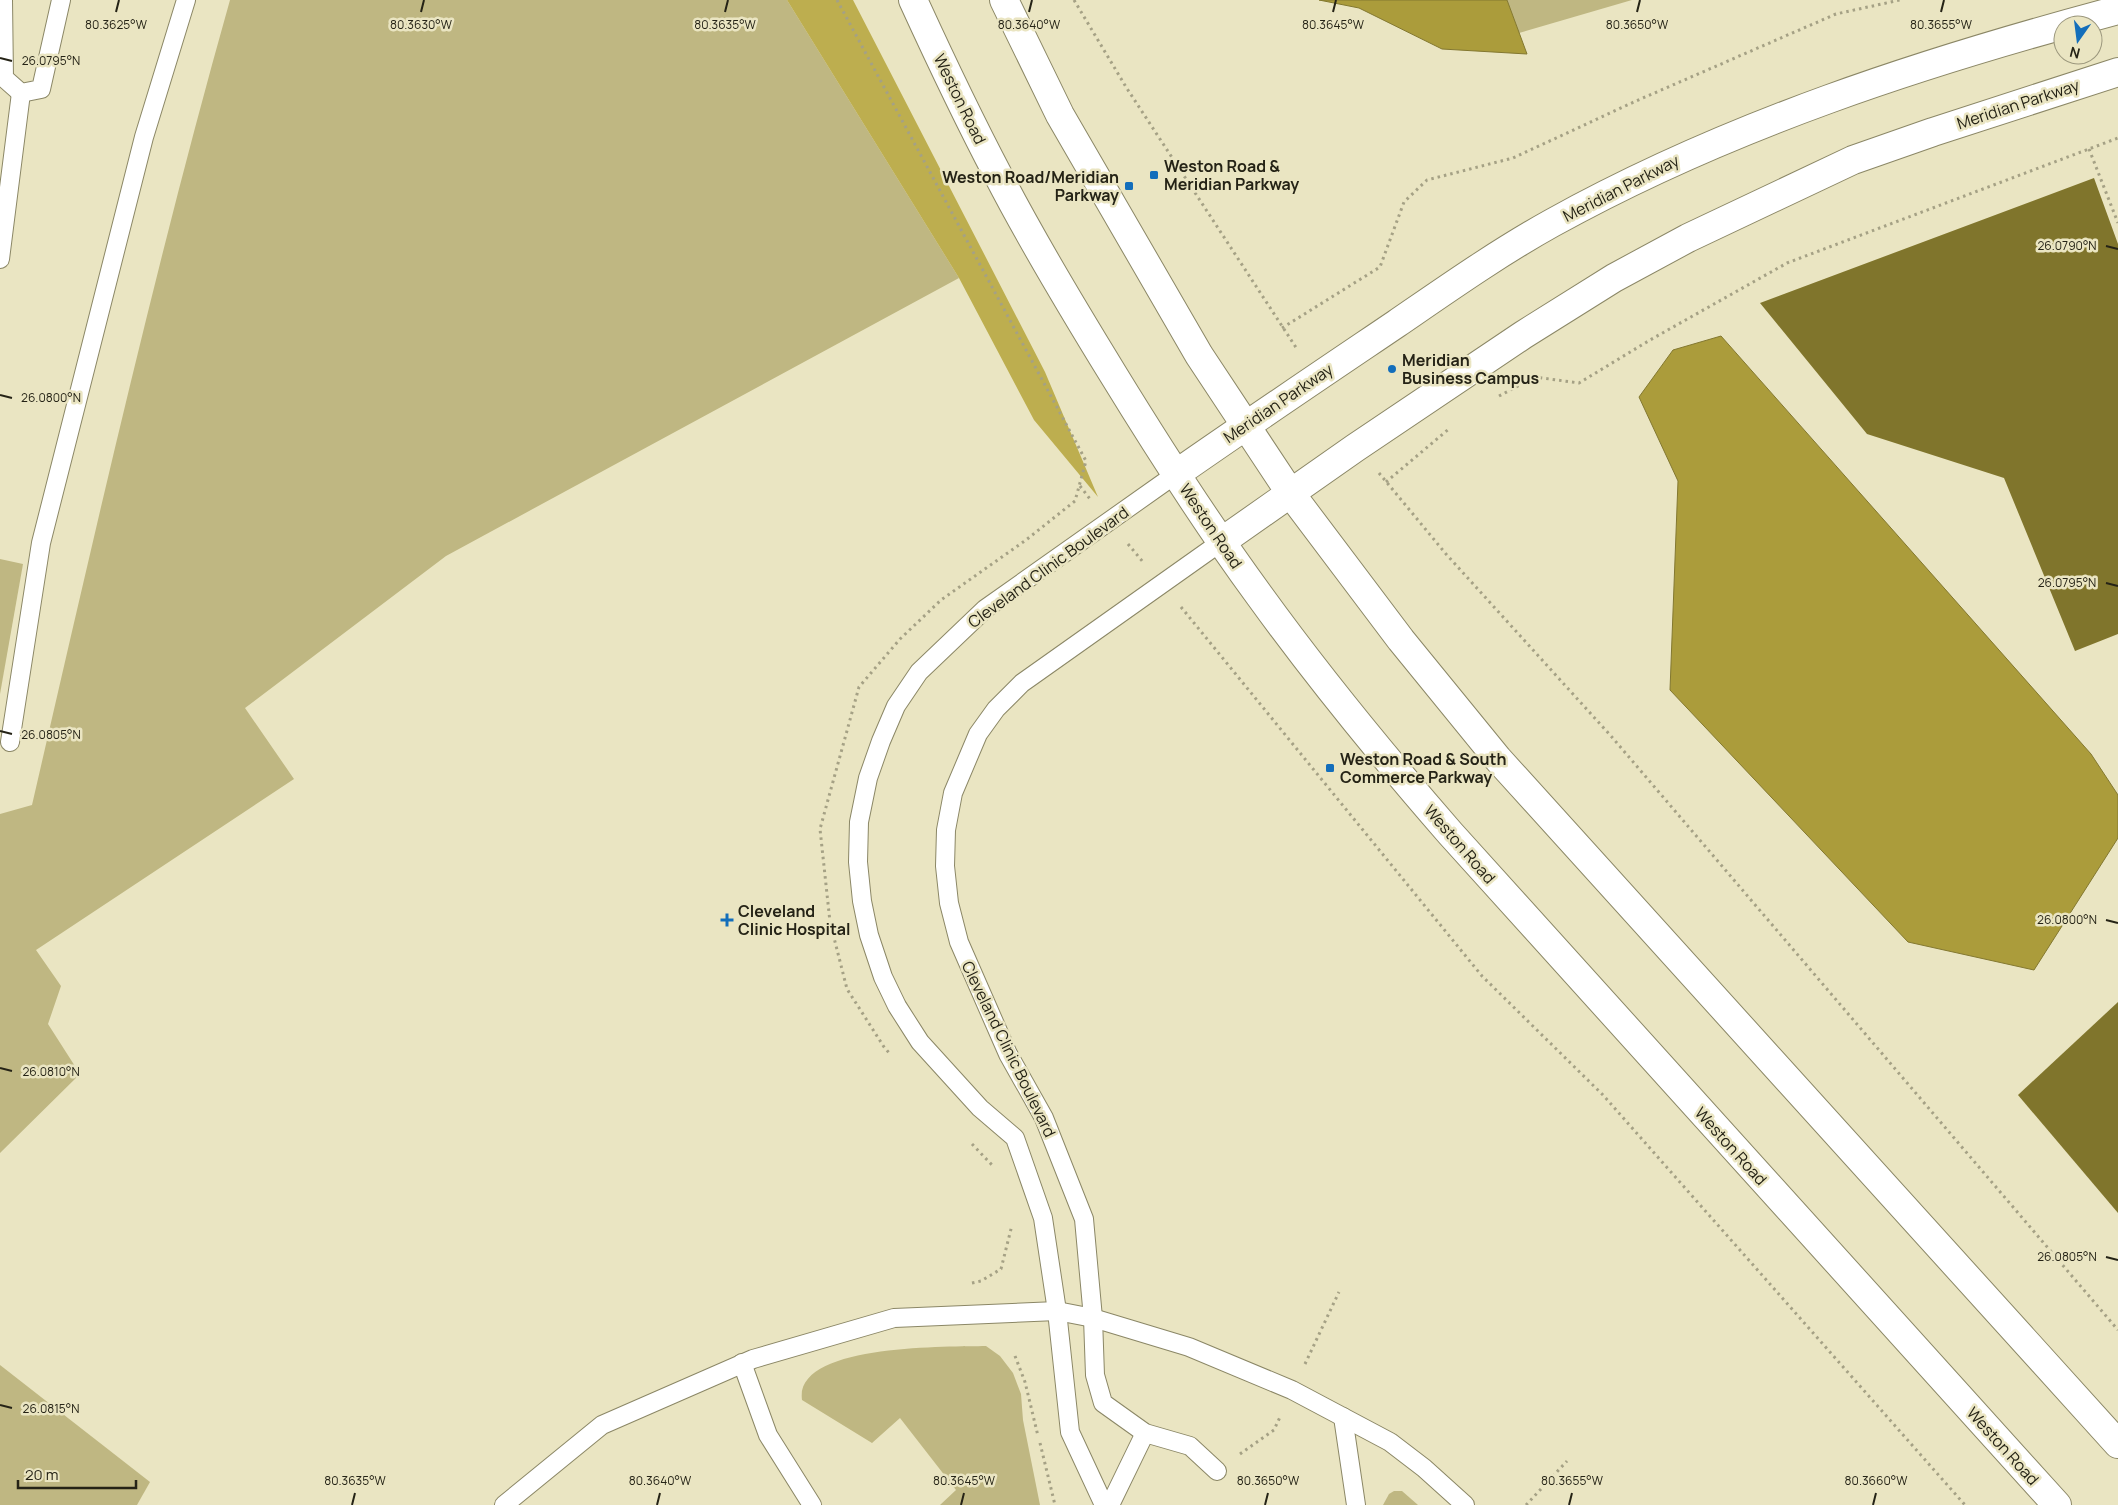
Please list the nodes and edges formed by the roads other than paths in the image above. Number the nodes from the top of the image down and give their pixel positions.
1 (3, 0) edge
2 (61, 0) edge
3 (186, 0) edge
4 (913, 0) edge
5 (1004, 0) edge
6 (2118, 10) edge
7 (2118, 72) edge
8 (21, 93) junction
9 (0, 259) edge
10 (1244, 426) junction
11 (1176, 474) junction
12 (1291, 494) junction
13 (1221, 542) junction
14 (10, 742) dead end
15 (1056, 1312) junction
16 (1093, 1318) junction
17 (742, 1363) junction
18 (1343, 1417) junction
19 (1145, 1433) junction
20 (2118, 1444) edge
21 (1217, 1471) dead end
22 (1357, 1503) edge
23 (504, 1505) edge
24 (812, 1505) edge
25 (1104, 1505) edge
26 (1110, 1505) edge
27 (1465, 1505) edge
28 (2057, 1505) edge

1 - 8 lane
2 - 8 lane
3 - 14 lane
4 - 11 main road, Weston Road
5 - 10 main road
6 - 10 main road, Meridian Parkway
7 - 12 main road, Meridian Parkway
8 - 9 lane
10 - 11 main road, Meridian Parkway
10 - 12 main road
11 - 13 main road, Weston Road
11 - 15 lane, Cleveland Clinic Boulevard
12 - 13 main road, Meridian Parkway
12 - 20 main road
13 - 16 lane, Cleveland Clinic Boulevard
13 - 28 main road, Weston Road
15 - 16 lane
15 - 17 lane
15 - 25 lane, Cleveland Clinic Boulevard
16 - 18 lane
16 - 19 lane, Cleveland Clinic Boulevard
17 - 23 lane
17 - 24 lane
18 - 22 lane
18 - 27 lane
19 - 21 lane, Cleveland Clinic Boulevard
19 - 26 lane

